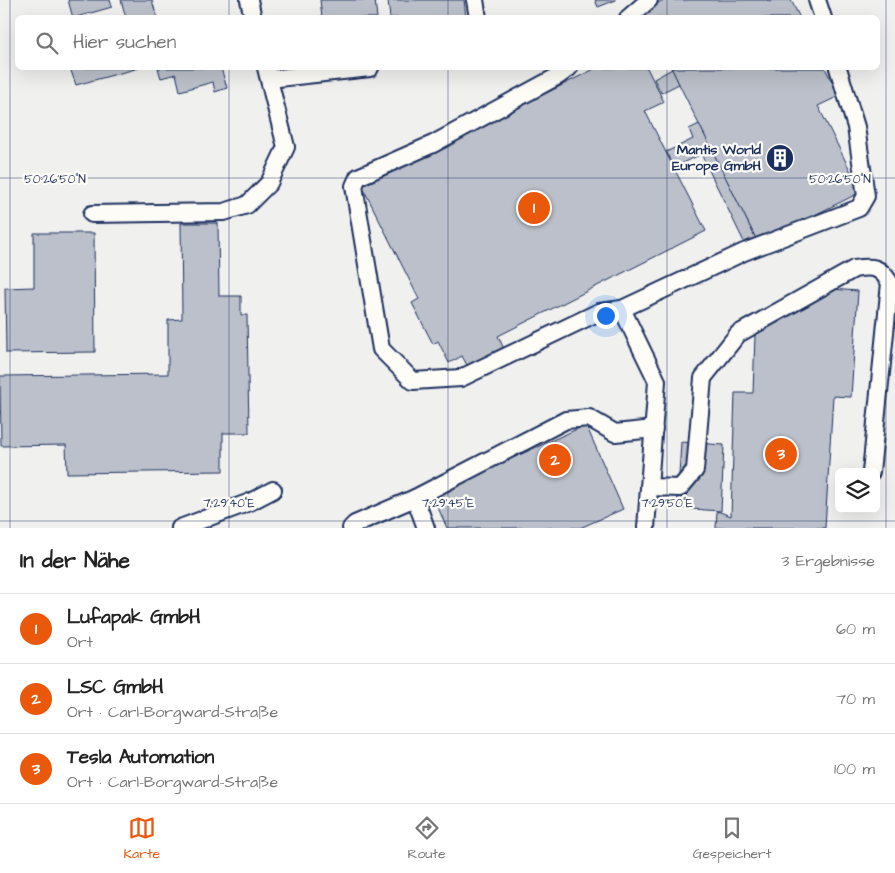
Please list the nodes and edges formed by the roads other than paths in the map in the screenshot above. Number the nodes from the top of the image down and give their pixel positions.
1 (249, 0) edge
2 (476, 0) edge
3 (649, 0) edge
4 (817, 0) edge
5 (252, 15) edge
6 (478, 15) edge
7 (632, 15) edge
8 (822, 15) edge
9 (329, 70) edge
10 (566, 70) edge
11 (839, 70) edge
12 (267, 73) edge
13 (92, 214) dead end
14 (622, 308) junction
15 (654, 429) junction
16 (871, 468) edge
17 (649, 487) junction
18 (272, 490) dead end
19 (415, 498) junction
20 (646, 525) edge
21 (180, 528) edge
22 (351, 528) edge
23 (426, 528) edge
24 (631, 528) edge

1 - 5 street
2 - 6 street
3 - 7 street
4 - 8 street
9 - 12 street
10 - 14 street
11 - 14 street
12 - 13 street
14 - 15 street
15 - 17 street
15 - 19 street
16 - 17 street
17 - 20 street
18 - 21 street
19 - 22 street
19 - 23 street
20 - 24 street

